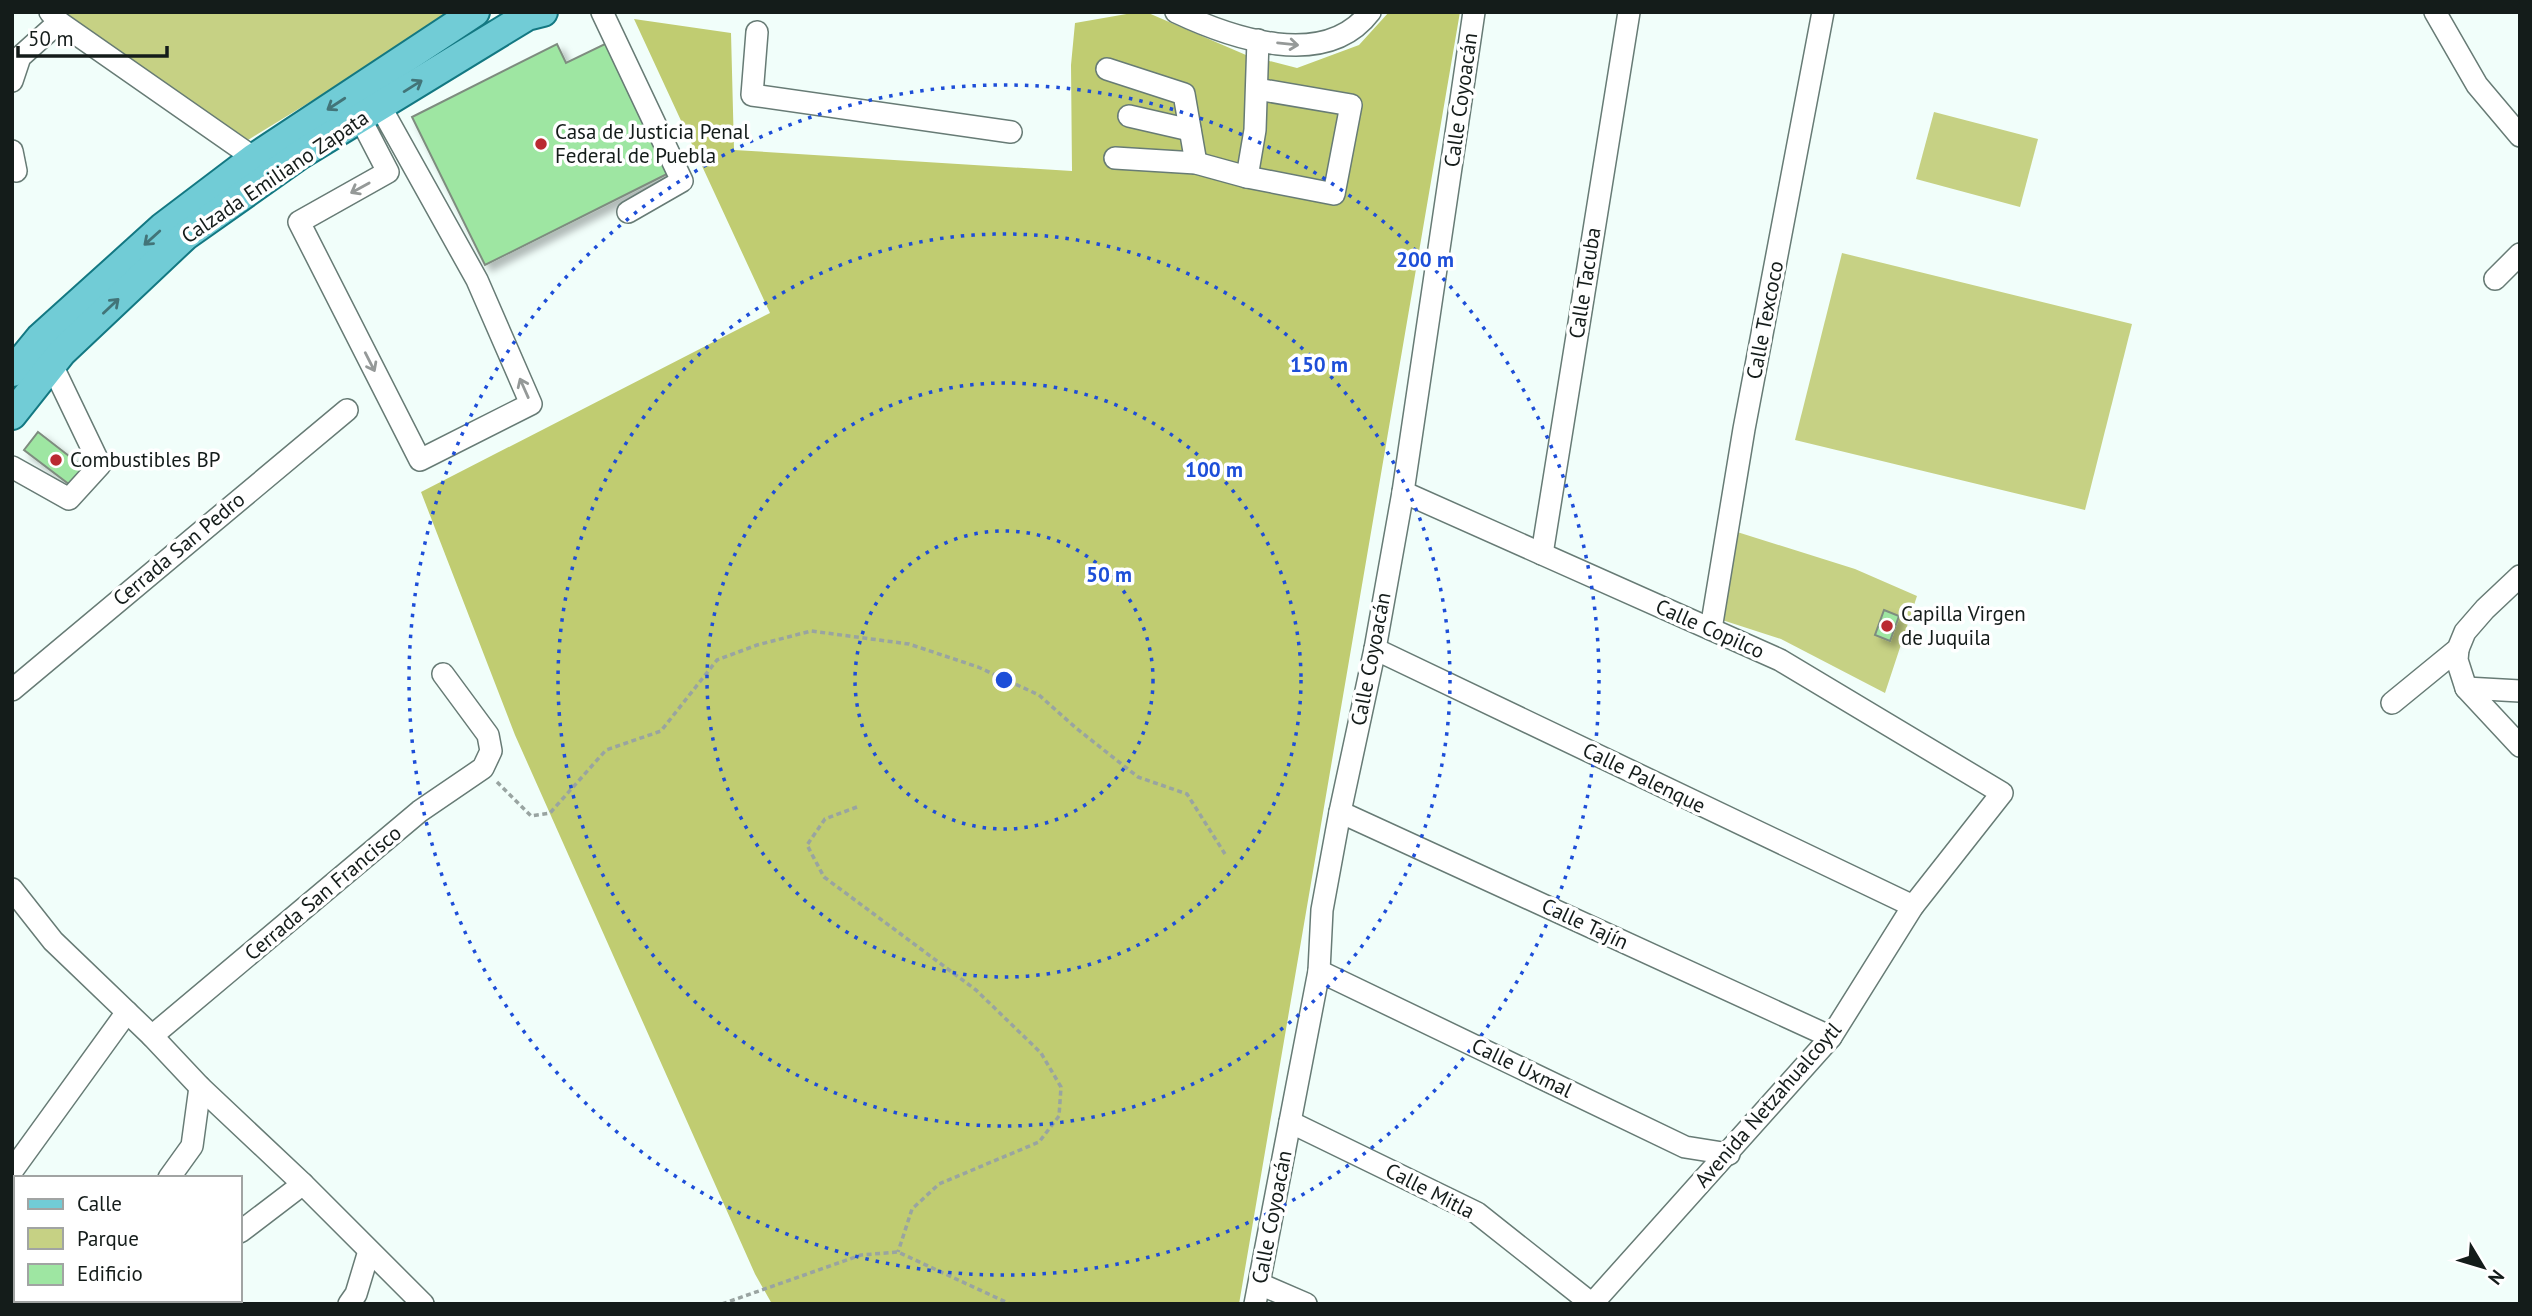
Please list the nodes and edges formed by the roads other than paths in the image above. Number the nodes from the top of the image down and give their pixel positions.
1 (474, 12) edge
2 (543, 12) edge
3 (602, 12) edge
4 (1176, 12) edge
5 (1370, 12) edge
6 (1474, 12) edge
7 (1629, 12) edge
8 (1823, 12) edge
9 (2435, 12) edge
10 (55, 17) edge
11 (1224, 21) edge
12 (757, 32) dead end
13 (1258, 40) junction
14 (1107, 69) dead end
15 (12, 80) edge
16 (1257, 89) junction
17 (370, 112) junction
18 (1129, 116) dead end
19 (1190, 130) junction
20 (1011, 132) dead end
21 (2520, 136) edge
22 (254, 158) junction
23 (1115, 158) dead end
24 (1196, 163) junction
25 (1247, 177) junction
26 (628, 212) dead end
27 (2520, 254) edge
28 (2495, 279) dead end
29 (52, 365) junction
30 (12, 372) edge
31 (347, 410) dead end
32 (12, 415) edge
33 (12, 467) edge
34 (1403, 492) junction
35 (1542, 554) junction
36 (2520, 576) edge
37 (1711, 629) junction
38 (1375, 649) junction
39 (2458, 649) junction
40 (443, 674) dead end
41 (2466, 688) junction
42 (12, 690) edge
43 (2520, 691) edge
44 (2392, 703) dead end
45 (2520, 746) edge
46 (2002, 793) joint
47 (1340, 812) junction
48 (12, 889) edge
49 (1913, 906) junction
50 (1319, 971) junction
51 (127, 1012) junction
52 (152, 1036) junction
53 (1831, 1037) junction
54 (200, 1087) junction
55 (1290, 1122) junction
56 (1729, 1153) junction
57 (12, 1171) edge
58 (170, 1176) edge
59 (303, 1184) junction
60 (242, 1230) edge
61 (369, 1251) junction
62 (1258, 1294) edge
63 (12, 1299) edge
64 (15, 1304) edge
65 (349, 1304) edge
66 (423, 1304) edge
67 (1306, 1304) edge
68 (1592, 1304) edge

1 -> 22 main road, Calzada Emiliano Zapata
17 -> 2 main road, Calzada Emiliano Zapata
3 - 26 street
4 - 11 street
13 -> 5 street
6 - 34 street, Calle Coyoacán
7 - 35 street, Calle Tacuba
8 - 37 street, Calle Texcoco
9 - 21 street
10 - 15 street
10 - 22 street
11 - 13 street
12 - 20 street
13 - 16 street
14 - 19 street
16 - 25 street
16 - 25 street
17 -> 17 street
29 -> 17 main road, Calzada Emiliano Zapata
18 - 19 street
19 - 24 street
22 -> 30 main road, Calzada Emiliano Zapata
23 - 24 street
24 - 25 street
27 - 28 street
29 - 32 main road, Calzada Emiliano Zapata
29 - 33 street
31 - 42 street, Cerrada San Pedro
34 - 35 street, Calle Copilco
34 - 38 street, Calle Coyoacán
35 - 37 street, Calle Copilco
36 - 39 street
37 - 46 street, Calle Copilco
38 - 47 street, Calle Coyoacán
38 - 49 street, Calle Palenque
39 - 41 street
39 - 44 street
40 - 52 street, Cerrada San Francisco
41 - 43 street
41 - 45 street
46 - 49 street, Avenida Netzahualcoytl
47 - 50 street, Calle Coyoacán
47 - 53 street, Calle Tajín
48 - 51 street
49 - 53 street, Avenida Netzahualcoytl
50 - 55 street, Calle Coyoacán
50 - 56 street, Calle Uxmal
51 - 52 street
51 - 57 street
52 - 54 street
53 - 56 street, Avenida Netzahualcoytl
54 - 58 street
54 - 59 street
55 - 62 street, Calle Coyoacán
55 - 68 street, Calle Mitla
56 - 68 street, Avenida Netzahualcoytl
59 - 60 street
59 - 61 street
61 - 65 street
61 - 66 street
62 - 67 street
63 - 64 street

